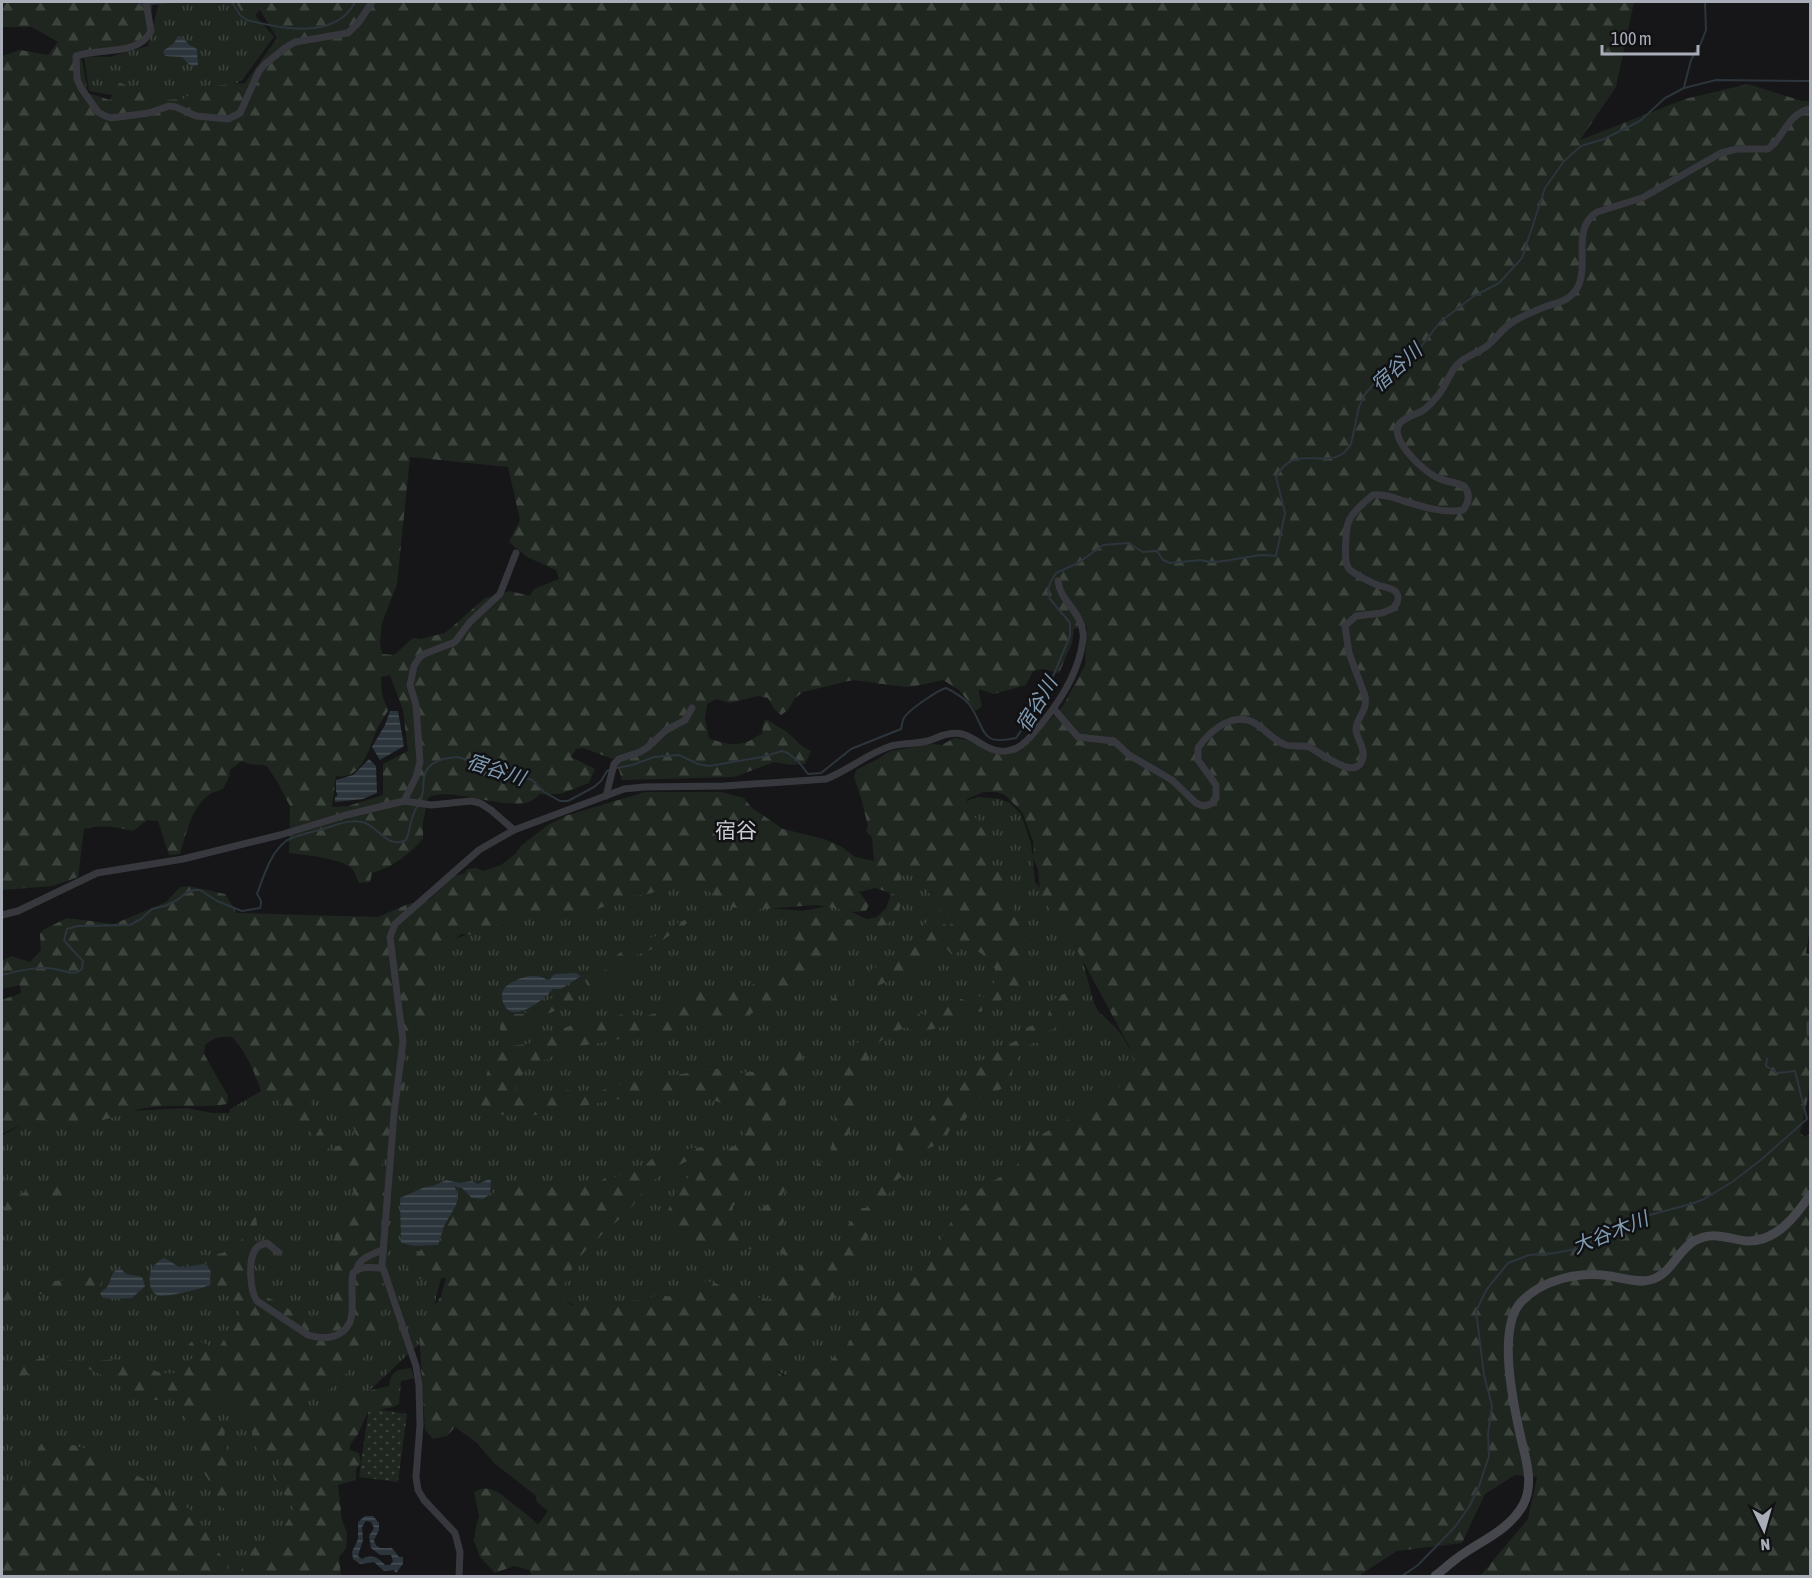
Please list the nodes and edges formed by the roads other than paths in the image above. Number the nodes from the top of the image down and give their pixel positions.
1 (146, 2) edge
2 (372, 2) edge
3 (1810, 109) edge
4 (516, 553) dead end
5 (1058, 581) dead end
6 (692, 708) dead end
7 (1054, 709) junction
8 (606, 796) junction
9 (404, 801) junction
10 (514, 830) junction
11 (2, 915) edge
12 (1810, 1024) edge
13 (1810, 1033) edge
14 (1810, 1195) edge
15 (383, 1249) junction
16 (278, 1252) dead end
17 (382, 1268) junction
18 (357, 1269) junction
19 (459, 1576) edge
20 (1435, 1576) edge

1 - 2 street
3 - 7 street
4 - 9 street
5 - 7 street
6 - 8 street
7 - 8 street
8 - 10 street
9 - 10 street
9 - 11 street
10 - 15 street
12 - 13 street
14 - 20 main road
15 - 17 street
15 - 18 street
16 - 18 street
17 - 18 street
17 - 19 street

